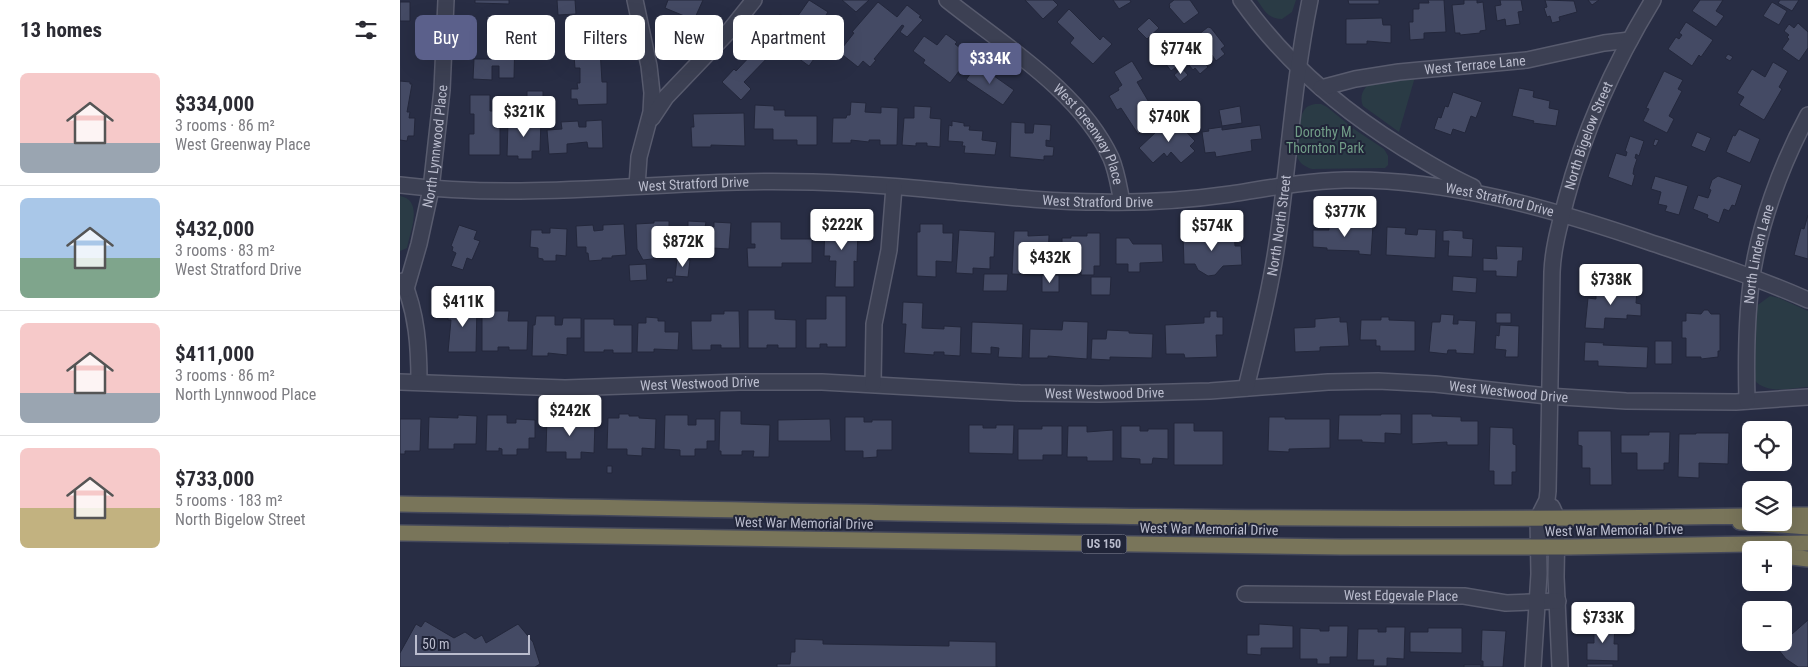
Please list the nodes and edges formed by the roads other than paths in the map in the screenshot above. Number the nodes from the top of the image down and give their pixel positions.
1 (446, 0) edge
2 (635, 0) edge
3 (754, 0) edge
4 (947, 0) edge
5 (1241, 0) edge
6 (1310, 0) edge
7 (1653, 0) edge
8 (1630, 40) junction
9 (1298, 68) junction
10 (1321, 88) junction
11 (1808, 115) edge
12 (647, 126) junction
13 (400, 185) edge
14 (637, 186) junction
15 (1284, 186) junction
16 (894, 187) junction
17 (431, 189) junction
18 (1503, 200) junction
19 (1122, 202) junction
20 (1562, 216) junction
21 (1752, 278) junction
22 (403, 282) edge
23 (1808, 300) edge
24 (400, 382) edge
25 (419, 382) junction
26 (873, 384) junction
27 (1246, 388) junction
28 (1550, 396) junction
29 (1808, 397) edge
30 (1747, 401) junction
31 (1548, 491) junction
32 (400, 503) edge
33 (1792, 515) edge
34 (1808, 515) edge
35 (1742, 516) edge
36 (1629, 517) junction
37 (1538, 518) junction
38 (1557, 518) junction
39 (1808, 527) edge
40 (400, 533) edge
41 (1808, 543) edge
42 (1538, 547) junction
43 (1557, 547) junction
44 (1595, 547) junction
45 (1742, 555) edge
46 (1792, 557) edge
47 (1808, 559) edge
48 (1245, 594) dead end
49 (1537, 601) junction
50 (1558, 601) junction
51 (1533, 667) edge
52 (1560, 667) edge

1 - 17 street, North Lynnwood Place
2 - 12 street
3 - 12 street
4 - 19 street, West Greenway Place
5 - 9 street
6 - 9 street, North North Street
7 - 8 street, North Bigelow Street
8 - 10 street, West Terrace Lane
8 - 20 street, North Bigelow Street
9 - 10 street
9 - 15 street, North North Street
10 - 18 street
11 - 21 street, North Linden Lane
12 - 14 street
13 - 17 street, West Stratford Drive
14 - 16 street, West Stratford Drive
14 - 17 street, West Stratford Drive
15 - 18 street, West Stratford Drive
15 - 19 street, West Stratford Drive
15 - 27 street, North North Street
16 - 19 street, West Stratford Drive
16 - 26 street
17 - 22 street, North Lynnwood Place
18 - 20 street, West Stratford Drive
20 - 21 street, West Stratford Drive
20 - 28 street, North Bigelow Street
21 - 23 street, West Stratford Drive
21 - 30 street, North Linden Lane
22 - 25 street, North Lynnwood Place
24 - 25 street, West Westwood Drive
25 - 26 street, West Westwood Drive
26 - 27 street, West Westwood Drive
27 - 28 street, West Westwood Drive
28 - 30 street, West Westwood Drive
28 - 31 street, North Bigelow Street
29 - 30 street, West Westwood Drive
31 - 37 street, North Bigelow Street
31 - 38 street, North Bigelow Street
32 - 37 highway, West War Memorial Drive / US 150
33 - 34 highway
35 - 36 highway, West War Memorial Drive / US 150
36 - 38 highway, West War Memorial Drive / US 150
36 - 39 highway
37 - 38 highway, West War Memorial Drive / US 150
37 - 42 street, North Bigelow Street
38 - 43 street, North Bigelow Street
40 - 42 highway, West War Memorial Drive / US 150
41 - 44 highway, West War Memorial Drive / US 150
42 - 43 highway, West War Memorial Drive / US 150
42 - 49 street, North Bigelow Street
43 - 44 highway, West War Memorial Drive / US 150
43 - 50 street, North Bigelow Street
44 - 45 highway
46 - 47 highway
48 - 49 street, West Edgevale Place
49 - 50 street, West Edgevale Place
49 - 51 street, North Bigelow Street
50 - 52 street, North Bigelow Street

